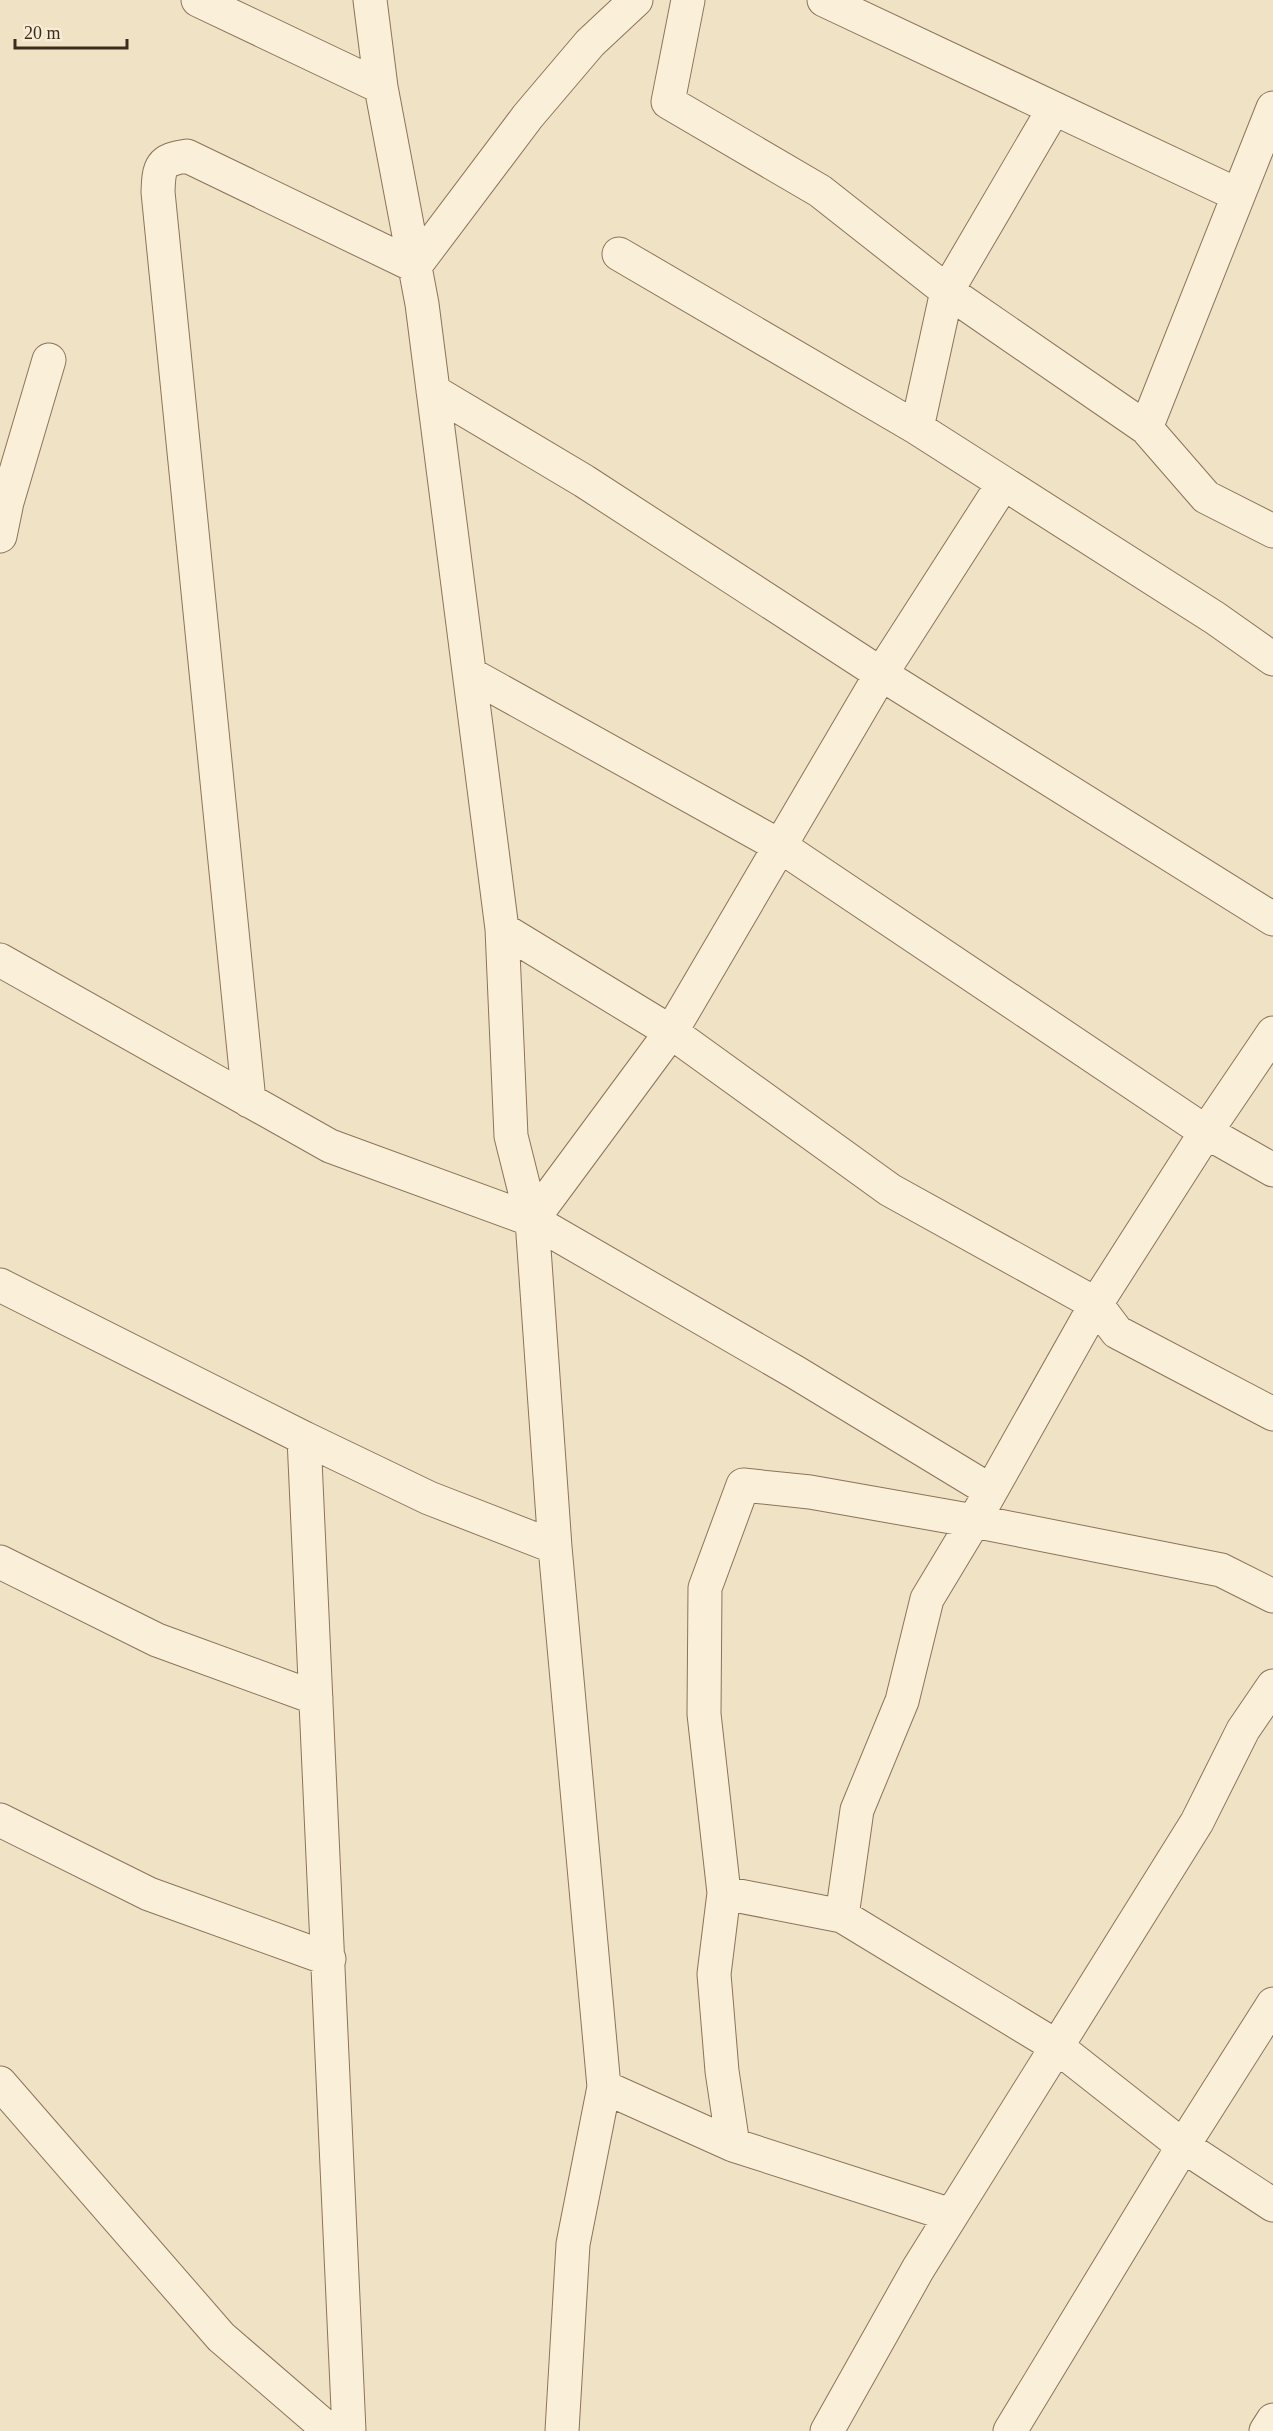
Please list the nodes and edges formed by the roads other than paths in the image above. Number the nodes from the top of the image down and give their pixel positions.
1 (198, 0) edge
2 (370, 0) edge
3 (636, 0) edge
4 (688, 0) edge
5 (824, 0) edge
6 (381, 87) junction
7 (1273, 108) edge
8 (1053, 110) junction
9 (1238, 195) junction
10 (619, 254) dead end
11 (415, 266) junction
12 (947, 291) junction
13 (49, 360) dead end
14 (433, 391) junction
15 (917, 428) junction
16 (1146, 428) junction
17 (1003, 484) junction
18 (1273, 531) edge
19 (0, 536) edge
20 (1273, 659) edge
21 (470, 674) junction
22 (881, 674) junction
23 (780, 846) junction
24 (1273, 919) edge
25 (502, 929) junction
26 (0, 960) edge
27 (671, 1032) junction
28 (1273, 1033) edge
29 (249, 1101) junction
30 (1206, 1132) junction
31 (1273, 1170) edge
32 (532, 1220) junction
33 (0, 1285) edge
34 (1096, 1304) junction
35 (1273, 1414) edge
36 (304, 1438) junction
37 (991, 1491) junction
38 (974, 1521) junction
39 (555, 1547) junction
40 (0, 1562) edge
41 (1273, 1596) edge
42 (1273, 1686) edge
43 (316, 1698) junction
44 (0, 1820) edge
45 (724, 1893) junction
46 (842, 1916) junction
47 (328, 1959) junction
48 (1273, 2004) edge
49 (1056, 2046) junction
50 (0, 2083) edge
51 (604, 2087) junction
52 (733, 2145) junction
53 (1183, 2146) junction
54 (1273, 2205) edge
55 (951, 2215) junction
56 (1273, 2420) edge
57 (330, 2431) edge
58 (350, 2431) edge
59 (562, 2431) edge
60 (827, 2431) edge
61 (1010, 2431) edge
62 (1266, 2431) edge

1 - 6 street
2 - 6 street
3 - 11 street
4 - 12 street
5 - 8 street
6 - 11 street
7 - 9 street
8 - 9 street
8 - 12 street
9 - 16 street
10 - 15 street
11 - 14 street
11 - 29 street
12 - 15 street
12 - 16 street
13 - 19 street
14 - 21 street
14 - 22 street
15 - 17 street
16 - 18 street
17 - 20 street
17 - 22 street
21 - 23 street
21 - 25 street
22 - 23 street
22 - 24 street
23 - 27 street
23 - 30 street
25 - 27 street
25 - 32 street
26 - 29 street
27 - 32 street
27 - 34 street
28 - 30 street
29 - 32 street
30 - 31 street
30 - 34 street
32 - 37 street
32 - 39 street
33 - 36 street
34 - 35 street
34 - 37 street
36 - 39 street
36 - 43 street
37 - 38 street
38 - 41 street
38 - 45 street
38 - 46 street
39 - 51 street
40 - 43 street
42 - 49 street
43 - 47 street
44 - 47 street
45 - 46 street
45 - 52 street
46 - 49 street
47 - 58 street
48 - 53 street
49 - 53 street
49 - 55 street
50 - 57 street
51 - 52 street
51 - 59 street
52 - 55 street
53 - 54 street
53 - 61 street
55 - 60 street
56 - 62 street

